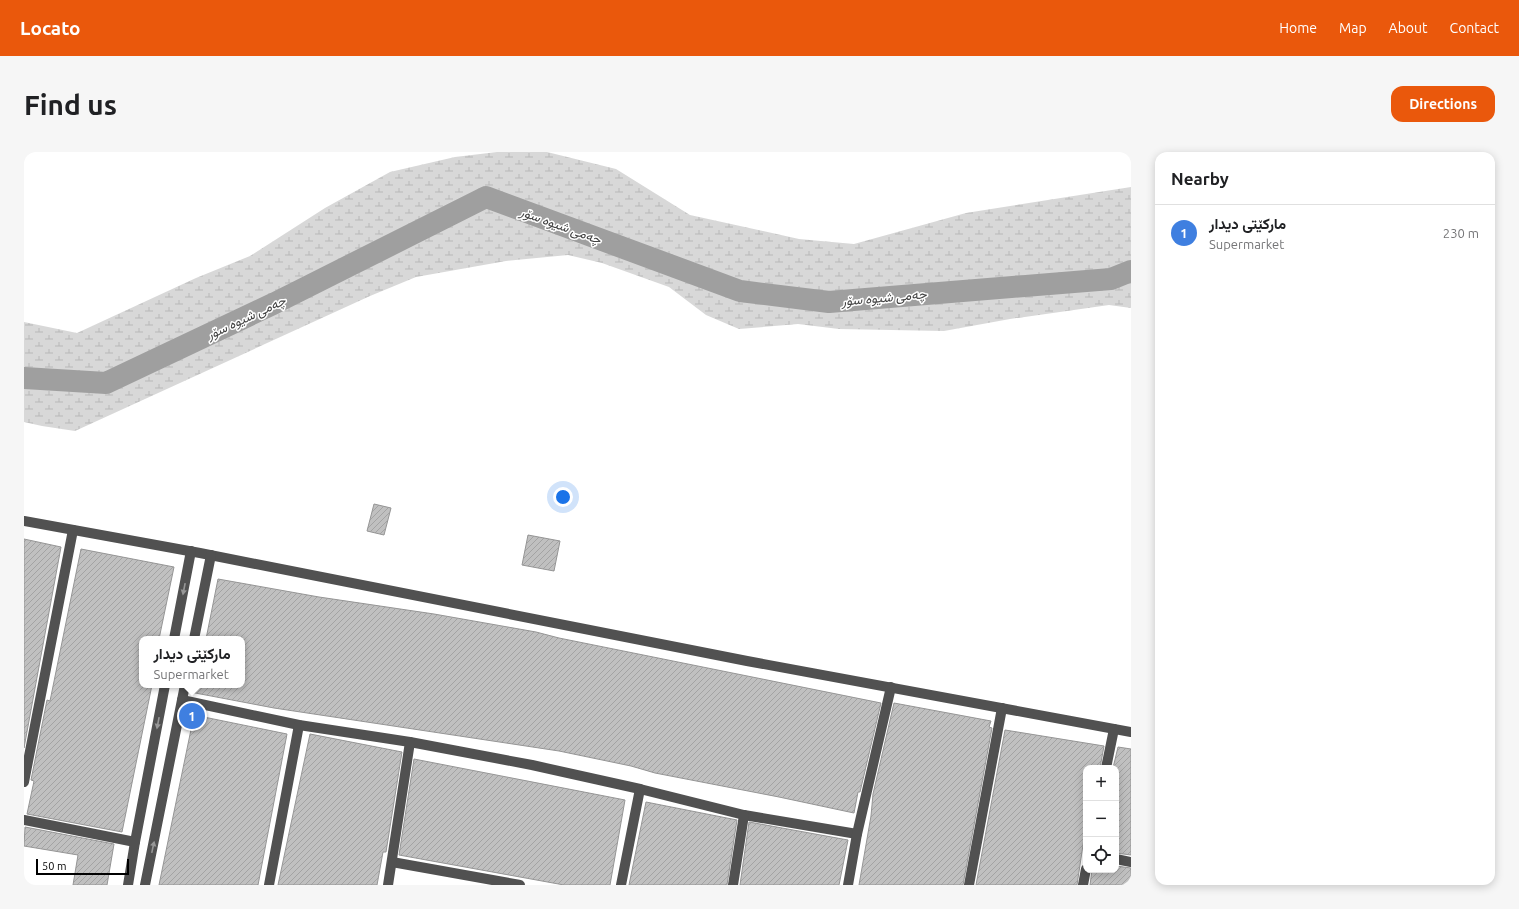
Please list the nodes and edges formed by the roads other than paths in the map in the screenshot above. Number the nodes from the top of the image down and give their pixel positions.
1 (24, 521) edge
2 (73, 530) junction
3 (191, 551) junction
4 (210, 555) junction
5 (175, 636) edge
6 (195, 636) edge
7 (164, 688) edge
8 (184, 688) edge
9 (890, 688) junction
10 (182, 700) junction
11 (1002, 708) junction
12 (298, 725) junction
13 (1114, 729) junction
14 (1131, 732) edge
15 (410, 742) junction
16 (1107, 765) edge
17 (24, 782) edge
18 (640, 789) junction
19 (744, 815) junction
20 (24, 820) edge
21 (857, 834) junction
22 (135, 842) junction
23 (1119, 860) edge
24 (392, 862) junction
25 (1131, 862) edge
26 (1085, 873) edge
27 (128, 885) edge
28 (145, 885) edge
29 (269, 885) edge
30 (388, 885) edge
31 (520, 885) edge
32 (622, 885) edge
33 (733, 885) edge
34 (848, 885) edge
35 (969, 885) edge
36 (1083, 885) edge

1 - 2 street
2 - 3 street
2 - 17 street
3 - 4 street
3 -> 5 street
4 - 6 street
4 - 9 street
7 -> 22 street
8 - 10 street
9 - 11 street
9 - 21 street
10 - 12 street
28 -> 10 street
11 - 13 street
11 - 35 street
12 - 15 street
12 - 29 street
13 - 14 street
13 - 16 street
15 - 18 street
15 - 24 street
18 - 19 street
18 - 32 street
19 - 21 street
19 - 33 street
20 - 22 street
21 - 34 street
22 - 27 street
23 - 25 street
24 - 30 street
24 - 31 street
26 - 36 street

